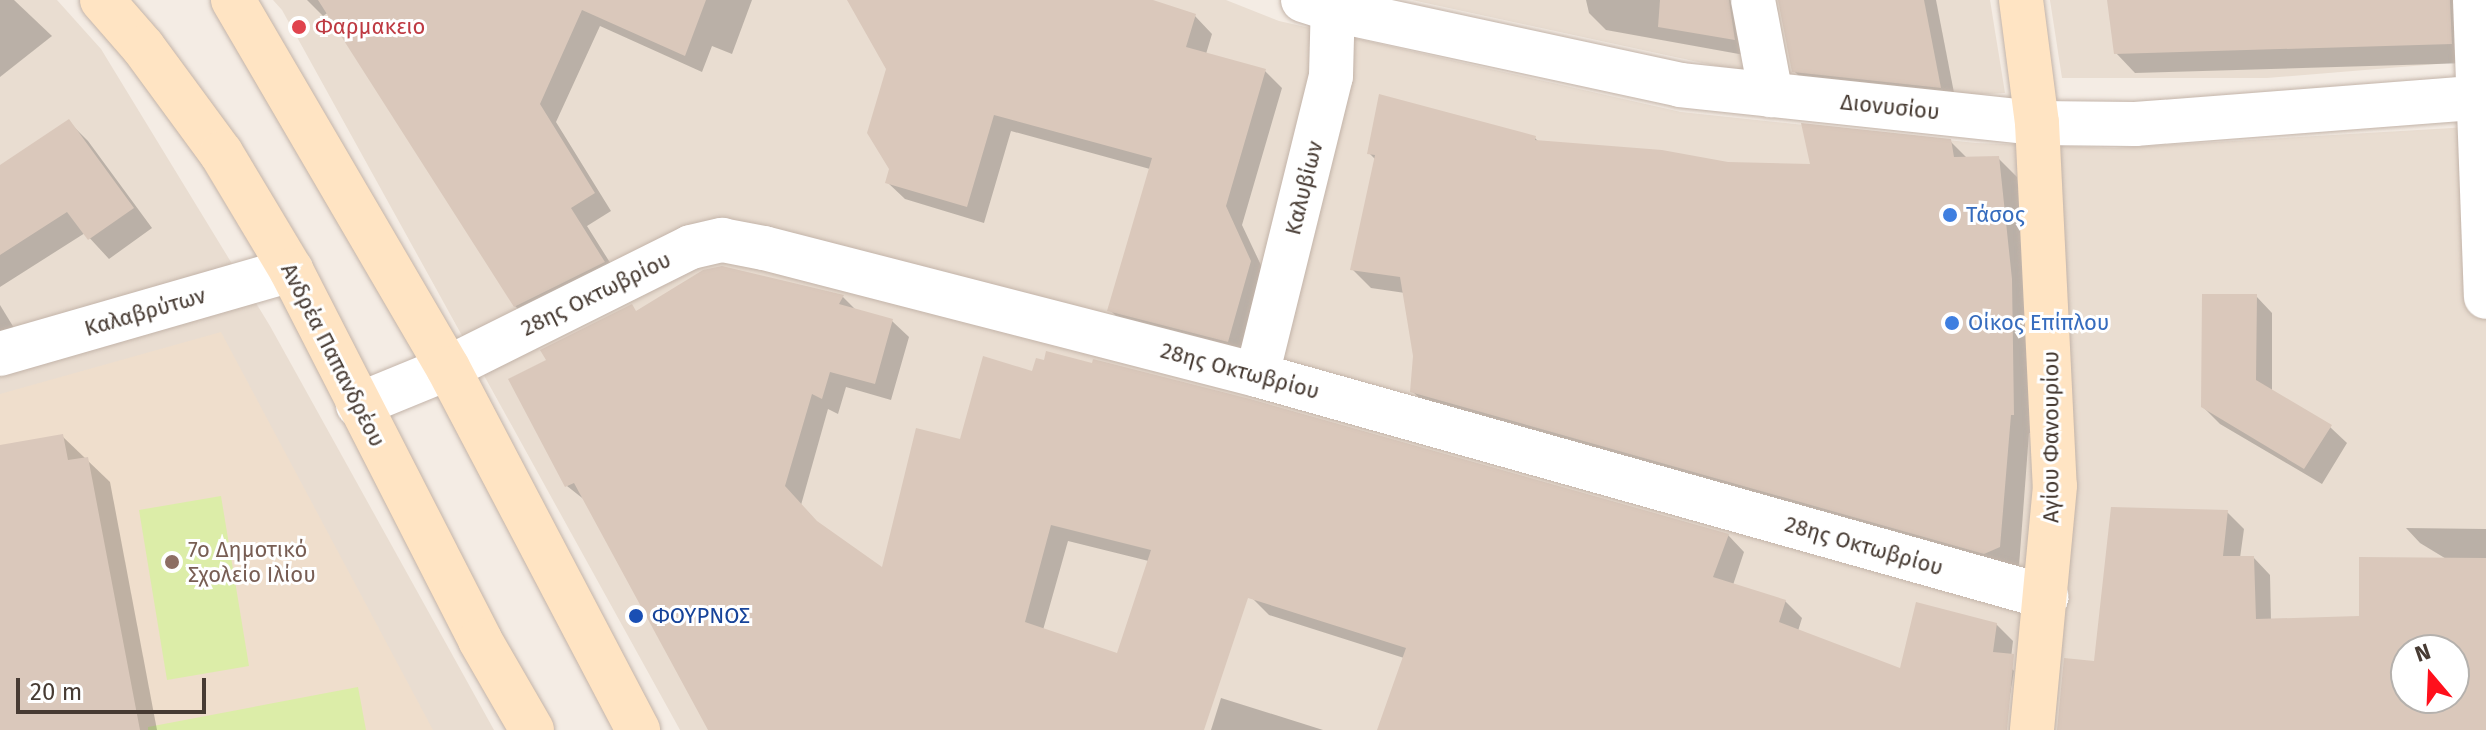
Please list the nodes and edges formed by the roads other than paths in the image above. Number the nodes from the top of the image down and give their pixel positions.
1 (102, 0) edge
2 (233, 0) edge
3 (1753, 0) edge
4 (2021, 0) edge
5 (2475, 0) edge
6 (1323, 3) edge
7 (1771, 95) junction
8 (2481, 98) edge
9 (2037, 123) junction
10 (291, 270) junction
11 (2486, 297) edge
12 (0, 354) edge
13 (448, 368) junction
14 (1257, 375) junction
15 (358, 405) junction
16 (2046, 597) junction
17 (532, 730) edge
18 (638, 730) edge
19 (2032, 730) edge

1 - 10 main road, Ανδρέα Παπανδρέου
2 - 13 main road
3 - 7 street
4 - 9 main road, Αγίου Φανουρίου
5 - 8 street
6 - 7 street, Διονυσίου
6 - 14 street, Καλυβίων
7 - 9 street, Διονυσίου
8 - 9 street, Διονυσίου
8 - 11 street
9 - 16 main road, Αγίου Φανουρίου
10 - 12 street, Καλαβρύτων
10 - 15 main road, Ανδρέα Παπανδρέου
13 - 14 street, 28ης Οκτωβρίου
13 - 15 street, 28ης Οκτωβρίου
13 - 18 main road
14 - 16 street, 28ης Οκτωβρίου
15 - 17 main road, Ανδρέα Παπανδρέου
16 - 19 main road, Αγίου Φανουρίου

